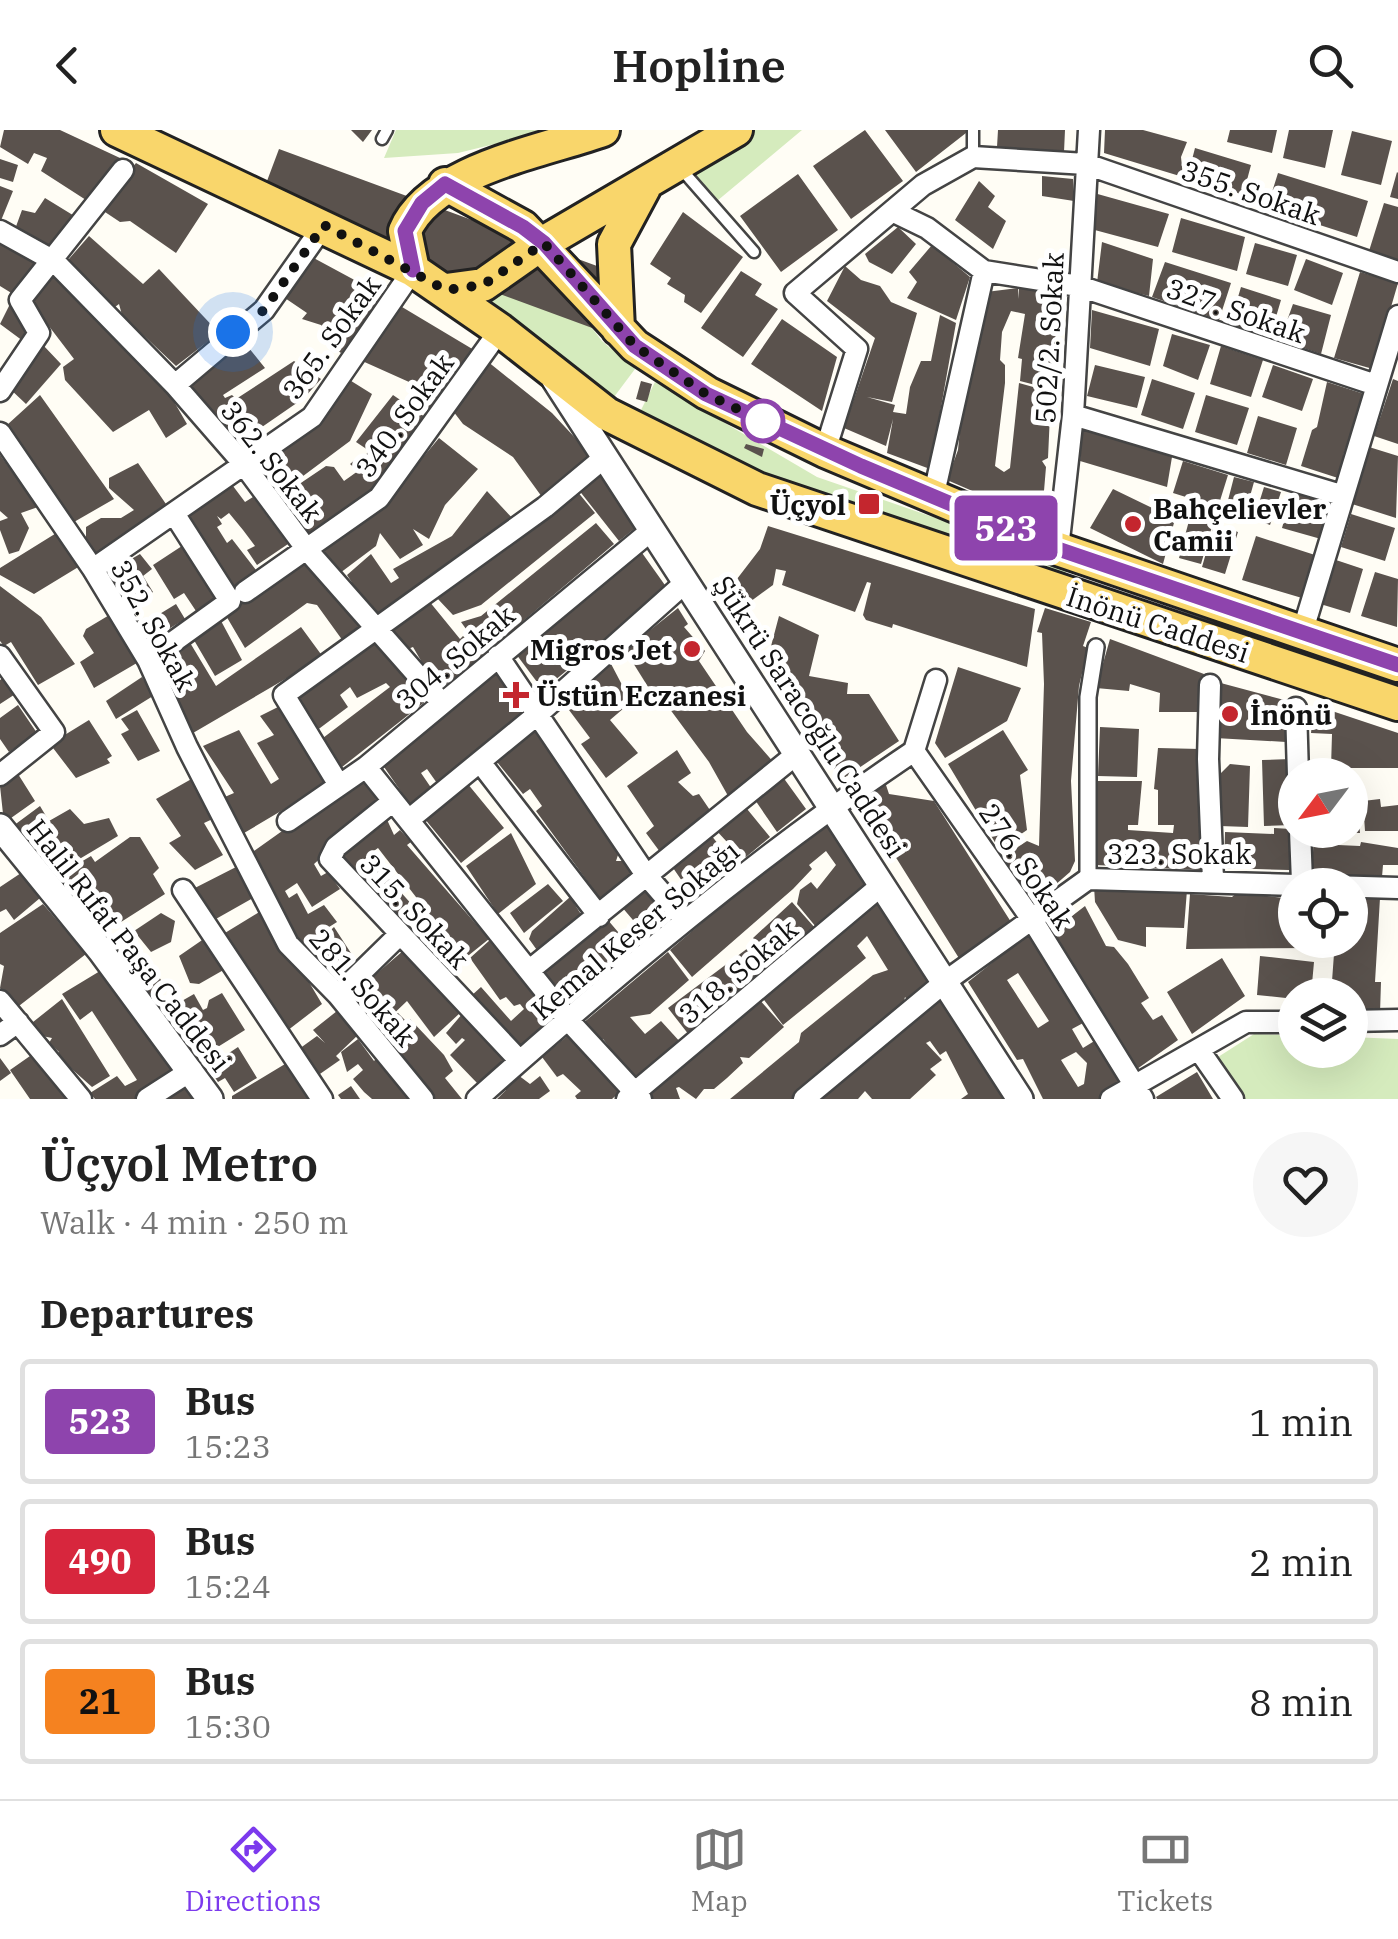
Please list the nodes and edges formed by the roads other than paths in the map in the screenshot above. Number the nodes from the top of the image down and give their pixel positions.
1 (117, 130) edge
2 (168, 130) edge
3 (603, 130) edge
4 (736, 130) edge
5 (973, 130) edge
6 (1089, 130) edge
7 (973, 158) junction
8 (677, 163) junction
9 (1086, 164) junction
10 (123, 170) dead end
11 (445, 184) junction
12 (644, 188) junction
13 (894, 212) junction
14 (324, 225) junction
15 (0, 231) edge
16 (544, 243) junction
17 (754, 252) dead end
18 (410, 259) junction
19 (54, 262) junction
20 (984, 271) junction
21 (1398, 272) edge
22 (1080, 286) junction
23 (446, 290) junction
24 (1398, 316) edge
25 (618, 329) junction
26 (500, 330) junction
27 (547, 368) junction
28 (176, 384) junction
29 (1376, 386) junction
30 (0, 391) edge
31 (1073, 416) junction
32 (0, 433) edge
33 (825, 450) junction
34 (605, 457) junction
35 (242, 462) junction
36 (1342, 495) junction
37 (933, 498) junction
38 (175, 515) junction
39 (654, 529) junction
40 (1058, 549) junction
41 (308, 552) junction
42 (93, 569) junction
43 (687, 581) junction
44 (237, 597) junction
45 (378, 630) junction
46 (1303, 630) junction
47 (1096, 646) dead end
48 (0, 656) edge
49 (498, 656) junction
50 (148, 660) junction
51 (1398, 665) edge
52 (936, 680) dead end
53 (1210, 685) dead end
54 (442, 702) junction
55 (1398, 704) edge
56 (1296, 708) dead end
57 (538, 714) junction
58 (914, 750) junction
59 (798, 753) junction
60 (1297, 758) edge
61 (480, 762) junction
62 (366, 767) junction
63 (0, 775) edge
64 (339, 784) junction
65 (392, 802) junction
66 (831, 806) junction
67 (410, 818) junction
68 (288, 821) dead end
69 (0, 827) edge
70 (244, 852) joint
71 (646, 875) junction
72 (1088, 880) junction
73 (1213, 880) junction
74 (1278, 881) edge
75 (883, 884) junction
76 (1368, 886) edge
77 (1398, 888) edge
78 (183, 890) dead end
79 (598, 916) junction
80 (684, 920) junction
81 (1033, 922) junction
82 (398, 936) junction
83 (531, 969) junction
84 (946, 981) junction
85 (349, 984) dead end
86 (0, 1000) edge
87 (1398, 1020) edge
88 (1368, 1021) edge
89 (18, 1022) junction
90 (570, 1022) junction
91 (1278, 1022) edge
92 (0, 1035) edge
93 (1199, 1050) junction
94 (520, 1060) junction
95 (192, 1070) junction
96 (1139, 1092) edge
97 (634, 1097) edge
98 (80, 1099) edge
99 (148, 1099) edge
100 (210, 1099) edge
101 (322, 1099) edge
102 (424, 1099) edge
103 (477, 1099) edge
104 (804, 1099) edge
105 (1020, 1099) edge
106 (1111, 1099) edge
107 (1233, 1099) edge

1 - 14 main road
2 - 18 main road
3 - 11 main road
4 - 8 main road
5 - 7 lane
6 - 9 street, 502/2. Sokak
7 - 9 street, 355. Sokak
7 - 13 street
8 - 12 main road
8 - 17 lane
9 - 21 street, 355. Sokak
9 - 22 street, 502/2. Sokak
10 - 19 street
11 - 16 main road, İnönü Caddesi
11 - 18 main road
12 - 16 main road
12 - 25 main road
13 - 20 street
13 - 33 street
14 - 18 main road
14 - 28 street
15 - 19 street, 362. Sokak
16 - 23 main road
16 - 25 main road, İnönü Caddesi
18 - 23 main road, İnönü Caddesi
18 - 35 street, 365. Sokak
19 - 28 street, 362. Sokak
19 - 30 street
20 - 22 street, 327. Sokak
20 - 37 street
22 - 29 street, 327. Sokak
22 - 31 street, 502/2. Sokak
23 - 26 main road, İnönü Caddesi
24 - 29 street
25 - 33 main road, İnönü Caddesi
26 - 27 main road, İnönü Caddesi
26 - 41 street, 340. Sokak
27 - 34 street, Şükrü Saracoğlu Caddesi
27 - 55 main road, İnönü Caddesi
28 - 35 street, 362. Sokak
29 - 36 street
31 - 36 street
31 - 40 street, 502/2. Sokak
32 - 42 street, 352. Sokak
33 - 37 main road, İnönü Caddesi
34 - 39 street, Şükrü Saracoğlu Caddesi
34 - 45 street
35 - 38 street, 365. Sokak
35 - 41 street, 362. Sokak
36 - 46 street
37 - 40 main road, İnönü Caddesi
38 - 42 street, 365. Sokak
38 - 44 street
39 - 43 street, Şükrü Saracoğlu Caddesi
39 - 49 street, 304. Sokak
40 - 46 main road, İnönü Caddesi
41 - 44 street, 340. Sokak
41 - 45 street, 362. Sokak
42 - 50 street, 352. Sokak
43 - 57 street
43 - 59 street, Şükrü Saracoğlu Caddesi
44 - 50 street, 340. Sokak
45 - 54 street, 362. Sokak
45 - 64 street
46 - 51 main road, İnönü Caddesi
47 - 72 street
48 - 63 street
49 - 54 street, 304. Sokak
49 - 57 street
50 - 70 street, 352. Sokak
52 - 58 street
53 - 73 street
54 - 62 street, 304. Sokak
56 - 60 street
57 - 61 street
57 - 71 street
58 - 66 street
58 - 81 street, 276. Sokak
59 - 66 street, Şükrü Saracoğlu Caddesi
59 - 71 street
61 - 67 street
61 - 79 street
62 - 64 street, 304. Sokak
62 - 65 street
64 - 68 street, 304. Sokak
65 - 67 street
65 - 82 street, 315. Sokak
66 - 75 street, Şükrü Saracoğlu Caddesi
66 - 80 street, Kemal Keser Sokağı
67 - 83 street
69 - 95 street, Halil Rıfat Paşa Caddesi
70 - 102 street, 281. Sokak
71 - 79 street
71 - 80 street
72 - 73 street, 323. Sokak
72 - 81 street, 323. Sokak
73 - 74 street, 323. Sokak
75 - 84 street, Şükrü Saracoğlu Caddesi
75 - 97 street, 318. Sokak
76 - 77 street, 323. Sokak
78 - 101 street
79 - 83 street
80 - 90 street, Kemal Keser Sokağı
81 - 84 street, 323. Sokak
81 - 96 street, 276. Sokak
82 - 85 street
82 - 94 street, 315. Sokak
83 - 90 street
84 - 104 street, 323. Sokak
84 - 105 street, Şükrü Saracoğlu Caddesi
86 - 89 street
87 - 88 street
89 - 92 street
89 - 98 street
90 - 94 street, Kemal Keser Sokağı
90 - 97 street
91 - 93 street
93 - 96 street
93 - 107 street
94 - 103 street, Kemal Keser Sokağı
95 - 99 street
95 - 100 street, Halil Rıfat Paşa Caddesi
96 - 106 street

